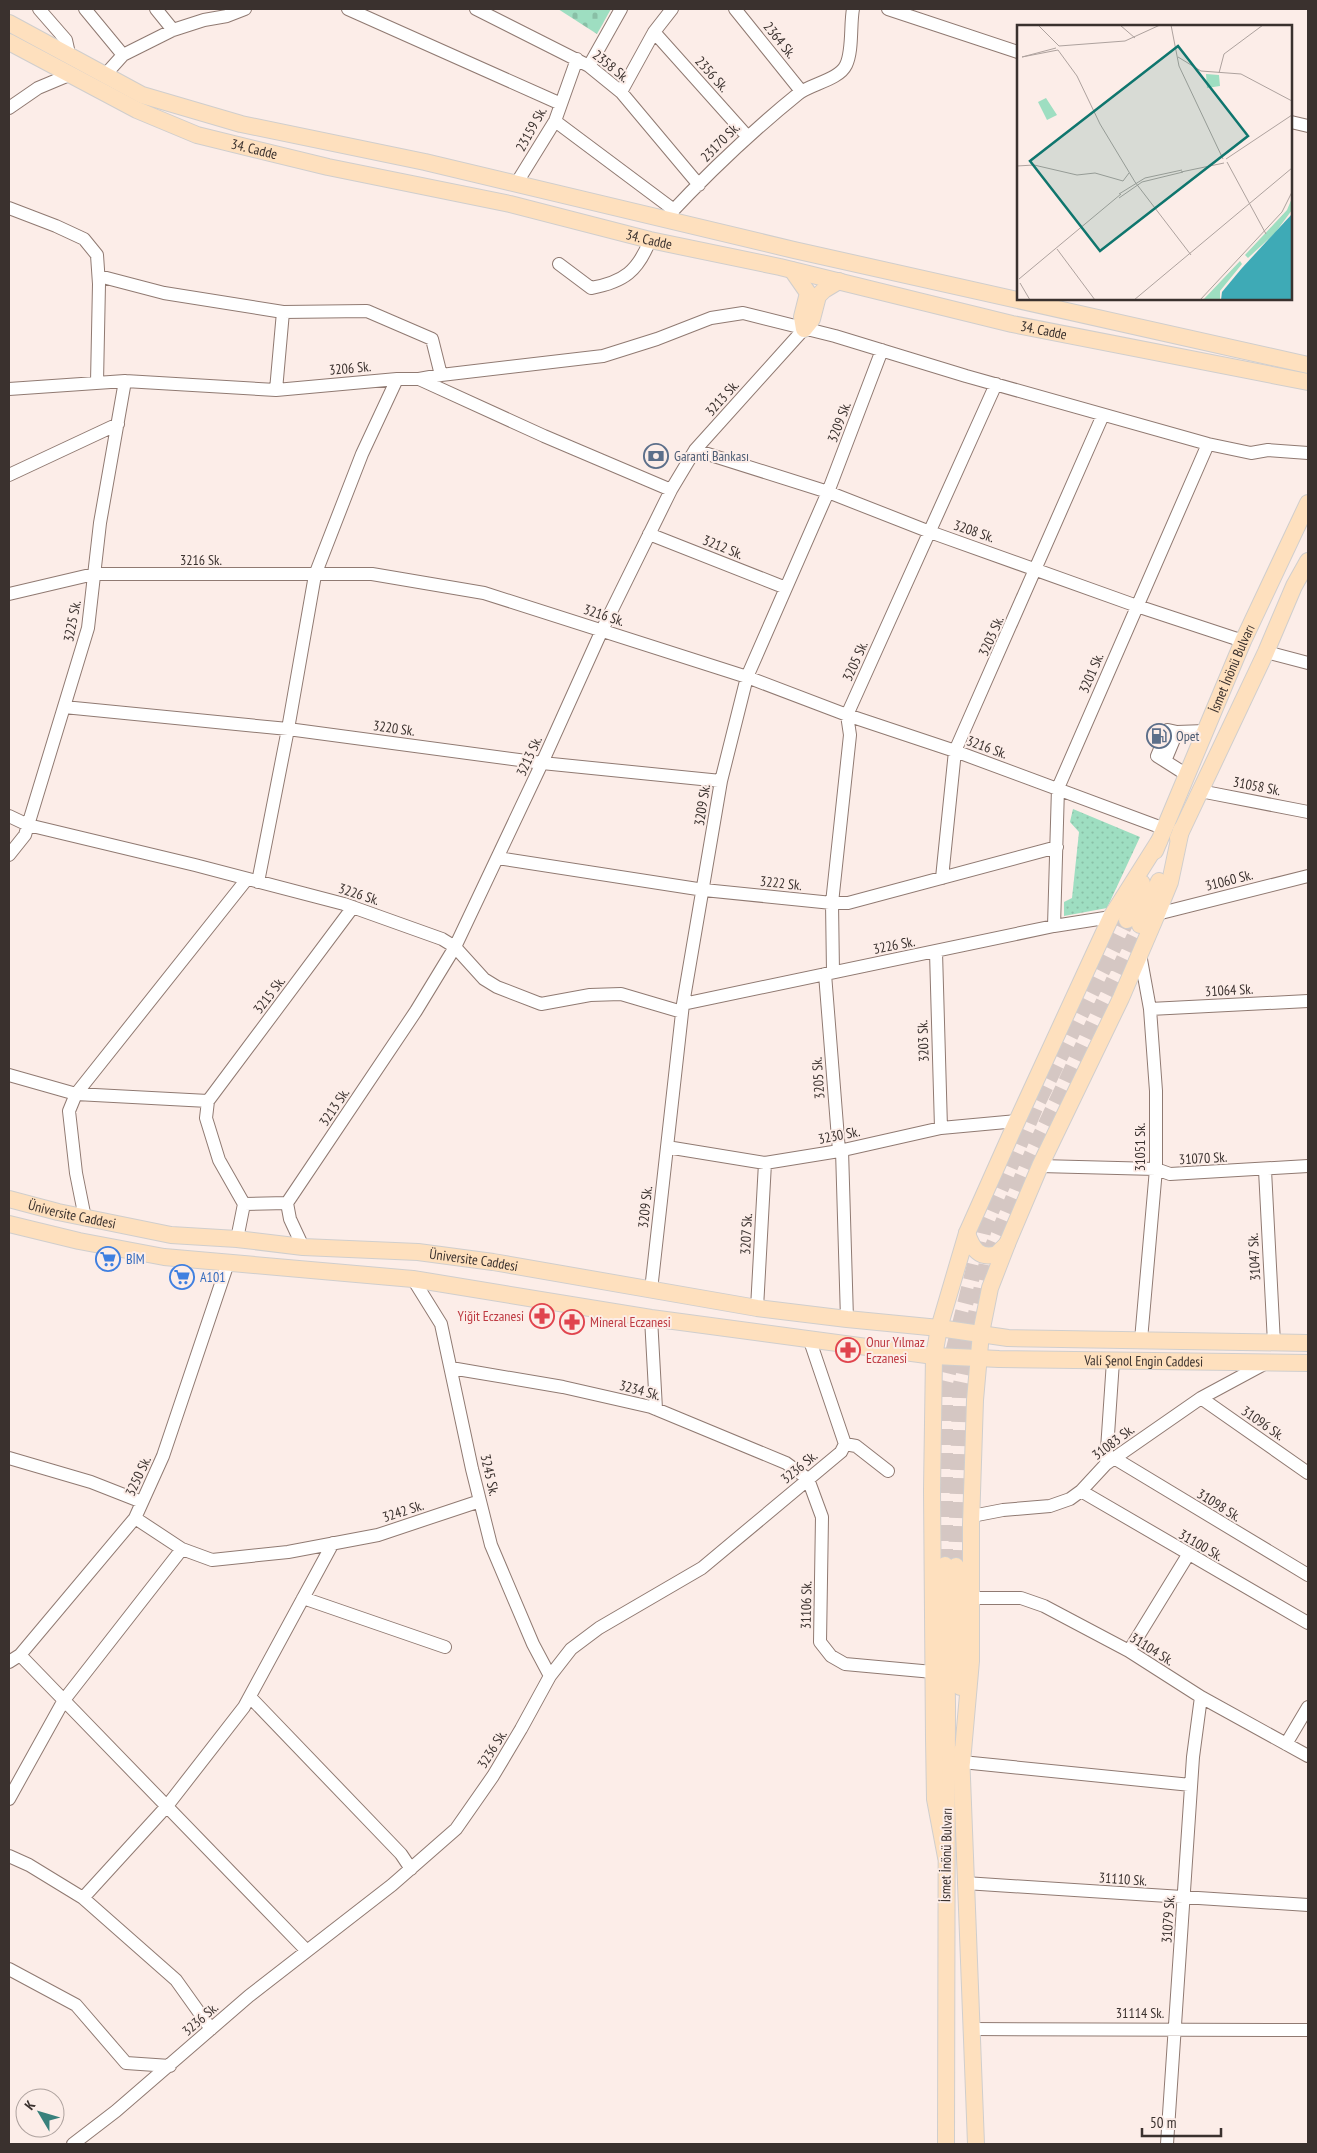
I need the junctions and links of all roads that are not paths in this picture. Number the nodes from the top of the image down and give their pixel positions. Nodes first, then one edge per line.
1 (39, 9) edge
2 (85, 9) edge
3 (156, 9) edge
4 (245, 9) edge
5 (348, 9) edge
6 (476, 9) edge
7 (621, 9) edge
8 (672, 9) edge
9 (736, 9) edge
10 (852, 9) edge
11 (888, 9) edge
12 (202, 14) edge
13 (9, 23) edge
14 (173, 30) junction
15 (654, 32) junction
16 (9, 42) edge
17 (1017, 52) edge
18 (64, 54) junction
19 (123, 55) junction
20 (577, 59) junction
21 (590, 66) junction
22 (69, 75) junction
23 (105, 76) junction
24 (801, 91) junction
25 (621, 92) junction
26 (561, 104) junction
27 (9, 108) edge
28 (555, 121) junction
29 (1292, 122) edge
30 (1308, 126) edge
31 (747, 136) junction
32 (516, 184) junction
33 (699, 185) junction
34 (9, 208) edge
35 (670, 215) junction
36 (650, 240) junction
37 (559, 264) dead end
38 (792, 270) junction
39 (99, 276) junction
40 (838, 281) junction
41 (813, 295) junction
42 (283, 312) junction
43 (804, 329) junction
44 (882, 350) junction
45 (1308, 365) edge
46 (441, 374) junction
47 (397, 379) junction
48 (418, 379) junction
49 (125, 381) junction
50 (97, 382) junction
51 (1307, 382) edge
52 (996, 384) junction
53 (9, 389) edge
54 (276, 390) junction
55 (1103, 415) junction
56 (118, 424) junction
57 (1208, 444) junction
58 (695, 450) junction
59 (1308, 453) edge
60 (9, 475) edge
61 (671, 490) junction
62 (828, 492) junction
63 (1308, 503) edge
64 (930, 532) junction
65 (649, 534) junction
66 (1308, 561) edge
67 (1036, 570) junction
68 (94, 574) junction
69 (315, 575) junction
70 (786, 588) junction
71 (9, 594) edge
72 (1137, 606) junction
73 (602, 630) junction
74 (1243, 641) junction
75 (1266, 652) junction
76 (1308, 663) edge
77 (746, 677) junction
78 (64, 707) junction
79 (847, 715) junction
80 (288, 729) junction
81 (1206, 731) junction
82 (955, 751) junction
83 (542, 764) junction
84 (1187, 776) junction
85 (721, 781) junction
86 (1058, 788) junction
87 (1200, 791) junction
88 (1308, 812) edge
89 (9, 816) edge
90 (28, 825) junction
91 (1181, 830) junction
92 (1162, 835) junction
93 (1057, 847) junction
94 (9, 855) edge
95 (498, 858) junction
96 (1308, 876) edge
97 (942, 878) junction
98 (253, 880) junction
99 (704, 890) junction
100 (832, 903) junction
101 (353, 907) junction
102 (1157, 914) junction
103 (1126, 920) junction
104 (1054, 926) junction
105 (455, 947) junction
106 (936, 952) junction
107 (1140, 954) junction
108 (829, 973) junction
109 (1308, 1001) edge
110 (683, 1008) junction
111 (1150, 1009) junction
112 (9, 1075) edge
113 (76, 1094) junction
114 (208, 1101) junction
115 (1017, 1121) junction
116 (941, 1128) junction
117 (667, 1147) junction
118 (840, 1150) junction
119 (765, 1163) junction
120 (1040, 1166) junction
121 (1308, 1166) edge
122 (1156, 1170) junction
123 (1265, 1170) junction
124 (9, 1199) edge
125 (287, 1203) junction
126 (244, 1204) junction
127 (85, 1218) junction
128 (9, 1224) edge
129 (967, 1233) junction
130 (238, 1239) junction
131 (1006, 1244) junction
132 (303, 1247) junction
133 (228, 1263) junction
134 (414, 1279) junction
135 (651, 1290) junction
136 (757, 1308) junction
137 (651, 1318) junction
138 (847, 1319) junction
139 (939, 1328) junction
140 (981, 1333) junction
141 (809, 1338) junction
142 (1141, 1340) junction
143 (1274, 1343) junction
144 (1308, 1343) edge
145 (934, 1356) junction
146 (979, 1358) junction
147 (1113, 1361) junction
148 (1266, 1363) junction
149 (1308, 1363) edge
150 (451, 1368) junction
151 (1201, 1398) junction
152 (656, 1409) junction
153 (845, 1444) junction
154 (9, 1458) edge
155 (1110, 1461) junction
156 (888, 1471) dead end
157 (1308, 1473) edge
158 (808, 1479) junction
159 (1081, 1491) junction
160 (480, 1501) junction
161 (142, 1502) junction
162 (972, 1516) junction
163 (135, 1518) junction
164 (334, 1544) junction
165 (182, 1549) junction
166 (1188, 1555) junction
167 (1308, 1575) edge
168 (303, 1598) junction
169 (971, 1598) junction
170 (1308, 1623) edge
171 (445, 1647) dead end
172 (1129, 1651) junction
173 (20, 1655) junction
174 (9, 1662) edge
175 (933, 1672) junction
176 (550, 1676) junction
177 (250, 1696) junction
178 (1201, 1697) junction
179 (64, 1700) junction
180 (1308, 1707) edge
181 (1286, 1744) junction
182 (1308, 1756) edge
183 (962, 1762) junction
184 (1191, 1785) junction
185 (9, 1799) edge
186 (167, 1806) junction
187 (9, 1856) edge
188 (946, 1857) junction
189 (411, 1869) junction
190 (965, 1883) junction
191 (83, 1898) junction
192 (1184, 1898) junction
193 (1308, 1905) edge
194 (307, 1951) junction
195 (9, 1969) edge
196 (1175, 2028) junction
197 (211, 2029) junction
198 (971, 2029) junction
199 (1308, 2030) edge
200 (170, 2066) junction
201 (73, 2144) edge
202 (946, 2144) edge
203 (976, 2144) edge
204 (1167, 2144) edge

1 - 18 street
2 - 19 street
3 - 14 street
4 - 12 street
5 - 26 street
6 - 20 street, 2358 Sk.
7 - 21 street
8 - 15 street
9 - 24 street, 2364 Sk.
10 - 24 street, 23170 Sk.
11 - 17 street
12 - 14 street
13 - 18 main road, 34. Cadde
14 - 19 street
15 - 25 street
15 - 31 street, 2356 Sk.
16 - 22 main road, 34. Cadde
18 - 23 main road, 34. Cadde
19 - 23 street
20 - 21 street, 2358 Sk.
20 - 26 street, 23159 Sk.
21 - 25 street, 2358 Sk.
22 - 27 street
22 - 36 main road, 34. Cadde
23 - 32 main road, 34. Cadde
24 - 31 street, 23170 Sk.
25 - 33 street, 2358 Sk.
26 - 28 street, 23159 Sk.
28 - 32 street, 23159 Sk.
28 - 35 street
29 - 30 street
31 - 33 street, 23170 Sk.
32 - 35 main road, 34. Cadde
33 - 35 street, 23170 Sk.
34 - 39 street
35 - 45 main road, 34. Cadde
36 - 37 street
36 - 38 main road, 34. Cadde
38 - 40 main road, 34. Cadde
38 - 41 main road
39 - 42 street
39 - 50 street
40 - 41 main road
40 - 51 main road, 34. Cadde
41 - 43 main road
42 - 46 street
42 - 54 street
43 - 44 street
43 - 46 street
43 - 58 street, 3213 Sk.
44 - 52 street
44 - 62 street, 3209 Sk.
46 - 48 street
47 - 48 street, 3206 Sk.
47 - 54 street, 3206 Sk.
47 - 69 street
48 - 61 street, 3206 Sk.
49 - 50 street, 3206 Sk.
49 - 54 street, 3206 Sk.
49 - 56 street, 3225 Sk.
50 - 53 street, 3206 Sk.
52 - 55 street
52 - 64 street, 3205 Sk.
55 - 57 street
55 - 67 street, 3203 Sk.
56 - 60 street
56 - 68 street, 3225 Sk.
57 - 59 street
57 - 72 street, 3201 Sk.
58 - 61 street, 3213 Sk.
58 - 62 street, 3208 Sk.
61 - 65 street, 3213 Sk.
62 - 64 street, 3208 Sk.
62 - 70 street, 3209 Sk.
63 - 74 main road, İsmet İnönü Bulvarı
64 - 67 street, 3208 Sk.
64 - 79 street, 3205 Sk.
65 - 70 street, 3212 Sk.
65 - 73 street, 3213 Sk.
66 - 75 main road, İsmet İnönü Bulvarı
67 - 72 street, 3208 Sk.
67 - 82 street, 3203 Sk.
68 - 69 street, 3216 Sk.
68 - 71 street, 3216 Sk.
68 - 78 street, 3225 Sk.
69 - 73 street, 3216 Sk.
69 - 80 street
70 - 77 street, 3209 Sk.
72 - 74 street, 3208 Sk.
72 - 86 street, 3201 Sk.
73 - 77 street, 3216 Sk.
73 - 83 street, 3213 Sk.
74 - 81 main road, İsmet İnönü Bulvarı
75 - 76 street
75 - 87 main road, İsmet İnönü Bulvarı
77 - 79 street, 3216 Sk.
77 - 85 street, 3209 Sk.
78 - 80 street, 3220 Sk.
78 - 90 street, 3225 Sk.
79 - 82 street, 3216 Sk.
79 - 100 street, 3205 Sk.
80 - 83 street, 3220 Sk.
80 - 98 street
81 - 84 main road, İsmet İnönü Bulvarı
81 - 84 street
82 - 86 street, 3216 Sk.
82 - 97 street, 3203 Sk.
83 - 85 street, 3220 Sk.
83 - 95 street, 3213 Sk.
84 - 92 main road, İsmet İnönü Bulvarı
85 - 99 street, 3209 Sk.
86 - 92 street, 3216 Sk.
86 - 93 street, 3201 Sk.
87 - 88 street, 31058 Sk.
87 - 91 main road, İsmet İnönü Bulvarı
89 - 90 street, 3226 Sk.
90 - 94 street, 3225 Sk.
90 - 98 street, 3226 Sk.
91 - 102 main road
91 - 103 main road, İsmet İnönü Bulvarı
92 - 103 main road, İsmet İnönü Bulvarı
93 - 97 street, 3222 Sk.
93 - 104 street, 3201 Sk.
95 - 99 street, 3222 Sk.
95 - 105 street, 3213 Sk.
96 - 102 street, 31060 Sk.
97 - 100 street, 3222 Sk.
98 - 101 street, 3226 Sk.
98 - 113 street
99 - 100 street, 3222 Sk.
99 - 110 street, 3209 Sk.
100 - 108 street, 3205 Sk.
101 - 105 street, 3226 Sk.
101 - 114 street, 3215 Sk.
102 - 107 main road
103 - 104 street, 3226 Sk.
103 - 115 main road
104 - 106 street, 3226 Sk.
105 - 110 street, 3226 Sk.
105 - 125 street, 3213 Sk.
106 - 108 street, 3226 Sk.
106 - 116 street, 3203 Sk.
107 - 111 street, 31051 Sk.
107 - 120 main road
108 - 110 street, 3226 Sk.
108 - 118 street, 3205 Sk.
109 - 111 street, 31064 Sk.
110 - 117 street, 3209 Sk.
111 - 122 street, 31051 Sk.
112 - 113 street
113 - 114 street
113 - 127 street
114 - 126 street
115 - 116 street, 3230 Sk.
115 - 129 main road
116 - 118 street, 3230 Sk.
117 - 119 street, 3230 Sk.
117 - 135 street, 3209 Sk.
118 - 119 street, 3230 Sk.
118 - 138 street, 3205 Sk.
119 - 136 street, 3207 Sk.
120 - 122 street, 31070 Sk.
120 - 131 main road
121 - 123 street, 31070 Sk.
122 - 123 street, 31070 Sk.
122 - 142 street, 31051 Sk.
123 - 143 street, 31047 Sk.
124 - 127 main road, Üniversite Caddesi
125 - 126 street
125 - 132 street
126 - 130 street
127 - 130 main road, Üniversite Caddesi
128 - 133 main road, Üniversite Caddesi
129 - 131 main road
129 - 139 main road
130 - 132 main road, Üniversite Caddesi
131 - 140 main road
132 - 135 main road, Üniversite Caddesi
133 - 134 main road, Üniversite Caddesi
133 - 161 street, 3250 Sk.
134 - 137 main road, Üniversite Caddesi
134 - 150 street, 3245 Sk.
135 - 136 main road, Üniversite Caddesi
136 - 138 main road, Üniversite Caddesi
137 - 141 main road, Üniversite Caddesi
137 - 152 street
138 - 139 main road, Üniversite Caddesi
139 - 140 main road, Vali Şenol Engin Caddesi
139 - 145 main road
140 - 142 main road, Vali Şenol Engin Caddesi
140 - 146 main road
141 - 145 main road, Üniversite Caddesi
141 - 153 street
142 - 143 main road, Vali Şenol Engin Caddesi
143 - 144 main road, Vali Şenol Engin Caddesi
145 - 146 main road, Vali Şenol Engin Caddesi
145 - 175 main road
146 - 147 main road, Vali Şenol Engin Caddesi
146 - 162 main road
147 - 148 main road, Vali Şenol Engin Caddesi
147 - 155 street
148 - 149 main road, Vali Şenol Engin Caddesi
148 - 151 street, 31083 Sk.
150 - 152 street, 3234 Sk.
150 - 160 street, 3245 Sk.
151 - 155 street, 31083 Sk.
151 - 157 street, 31096 Sk.
152 - 158 street, 3234 Sk.
153 - 156 street
153 - 158 street, 3236 Sk.
154 - 161 street
155 - 159 street, 31083 Sk.
155 - 167 street, 31098 Sk.
158 - 175 street, 31106 Sk.
158 - 176 street, 3236 Sk.
159 - 162 street, 31083 Sk.
159 - 166 street, 31100 Sk.
160 - 164 street, 3242 Sk.
160 - 176 street, 3245 Sk.
161 - 163 street, 3250 Sk.
162 - 169 main road
163 - 165 street, 3242 Sk.
163 - 173 street, 3250 Sk.
164 - 165 street, 3242 Sk.
164 - 168 street
165 - 179 street
166 - 170 street, 31100 Sk.
166 - 172 street
168 - 171 street
168 - 177 street
169 - 172 street, 31104 Sk.
169 - 183 main road
172 - 178 street, 31104 Sk.
173 - 174 street, 3250 Sk.
173 - 179 street
175 - 188 main road
176 - 189 street, 3236 Sk.
177 - 186 street
177 - 189 street
178 - 181 street, 31104 Sk.
178 - 184 street, 31079 Sk.
179 - 185 street
179 - 186 street
180 - 181 street
181 - 182 street, 31104 Sk.
183 - 184 street
183 - 188 main road, İsmet İnönü Bulvarı
183 - 190 main road, İsmet İnönü Bulvarı
184 - 192 street, 31079 Sk.
186 - 191 street
186 - 194 street
187 - 191 street
188 - 202 main road, İsmet İnönü Bulvarı
189 - 194 street, 3236 Sk.
190 - 192 street, 31110 Sk.
190 - 198 main road, İsmet İnönü Bulvarı
191 - 197 street
192 - 193 street, 31110 Sk.
192 - 196 street, 31079 Sk.
194 - 197 street, 3236 Sk.
195 - 200 street
196 - 198 street, 31114 Sk.
196 - 199 street, 31114 Sk.
196 - 204 street, 31079 Sk.
197 - 200 street, 3236 Sk.
198 - 203 main road, İsmet İnönü Bulvarı
200 - 201 street, 3236 Sk.

